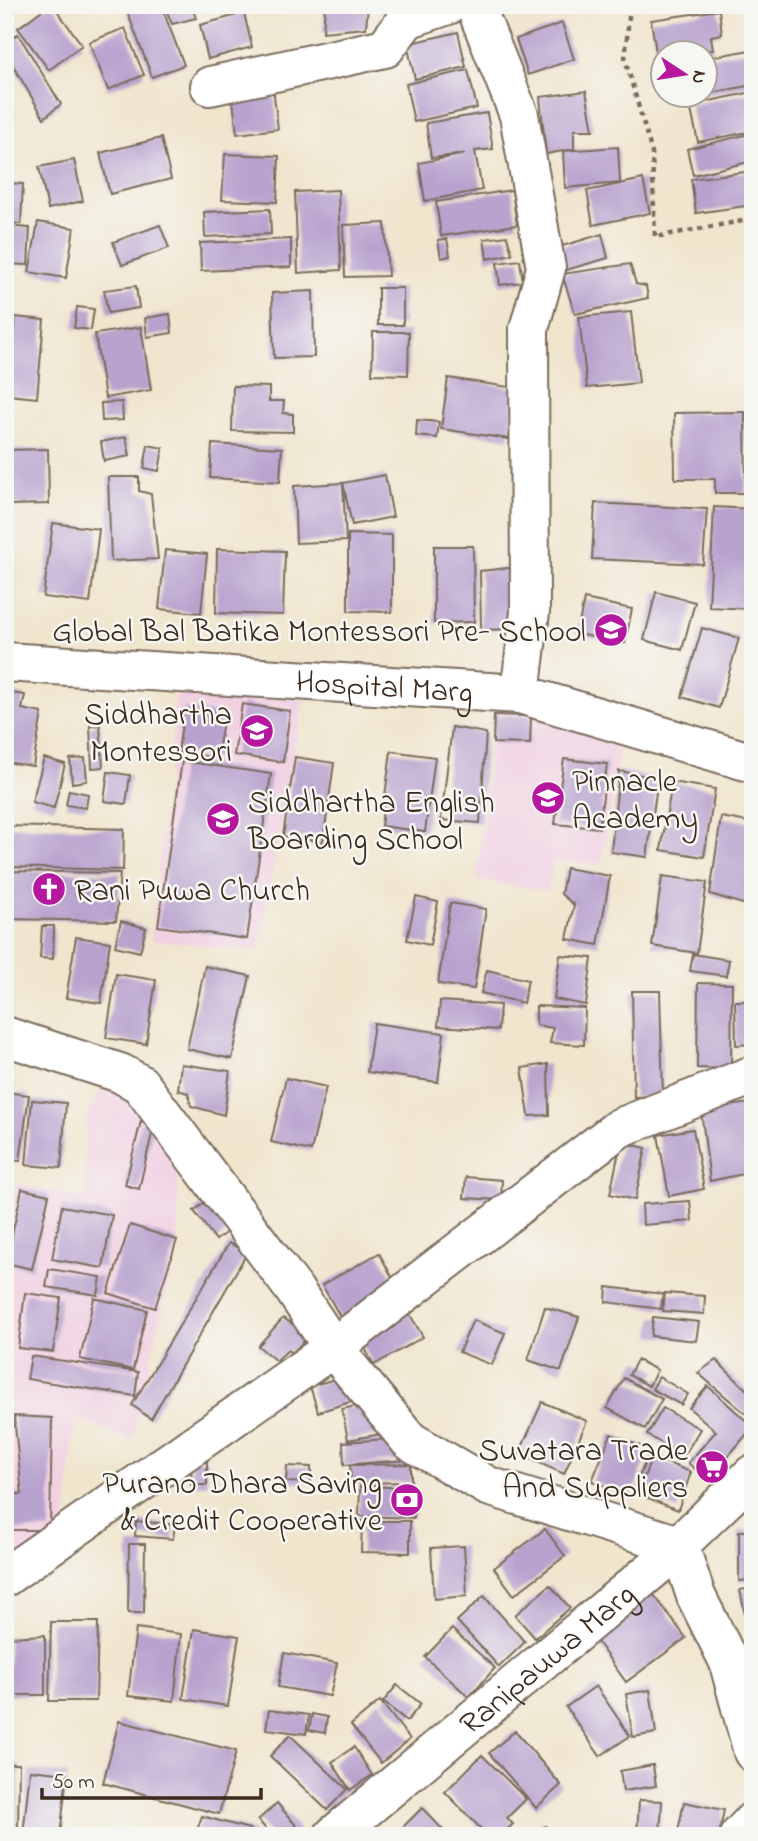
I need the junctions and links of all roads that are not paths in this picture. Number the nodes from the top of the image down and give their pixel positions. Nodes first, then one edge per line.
1 (447, 5) edge
2 (475, 5) edge
3 (210, 86) dead end
4 (5, 662) edge
5 (520, 694) junction
6 (753, 763) edge
7 (5, 1036) edge
8 (753, 1075) edge
9 (333, 1348) junction
10 (753, 1474) edge
11 (680, 1545) junction
12 (5, 1577) edge
13 (753, 1752) edge
14 (369, 1819) edge
15 (753, 1821) edge
16 (333, 1836) edge
17 (739, 1836) edge

1 - 3 street
2 - 5 street
4 - 5 street, Hospital Marg
5 - 6 street, Hospital Marg
7 - 9 street
8 - 9 street
9 - 11 street
9 - 12 street
10 - 11 street, Ranipauwa Marg
11 - 13 street
11 - 14 street, Ranipauwa Marg
14 - 16 street, Ranipauwa Marg
15 - 17 street

